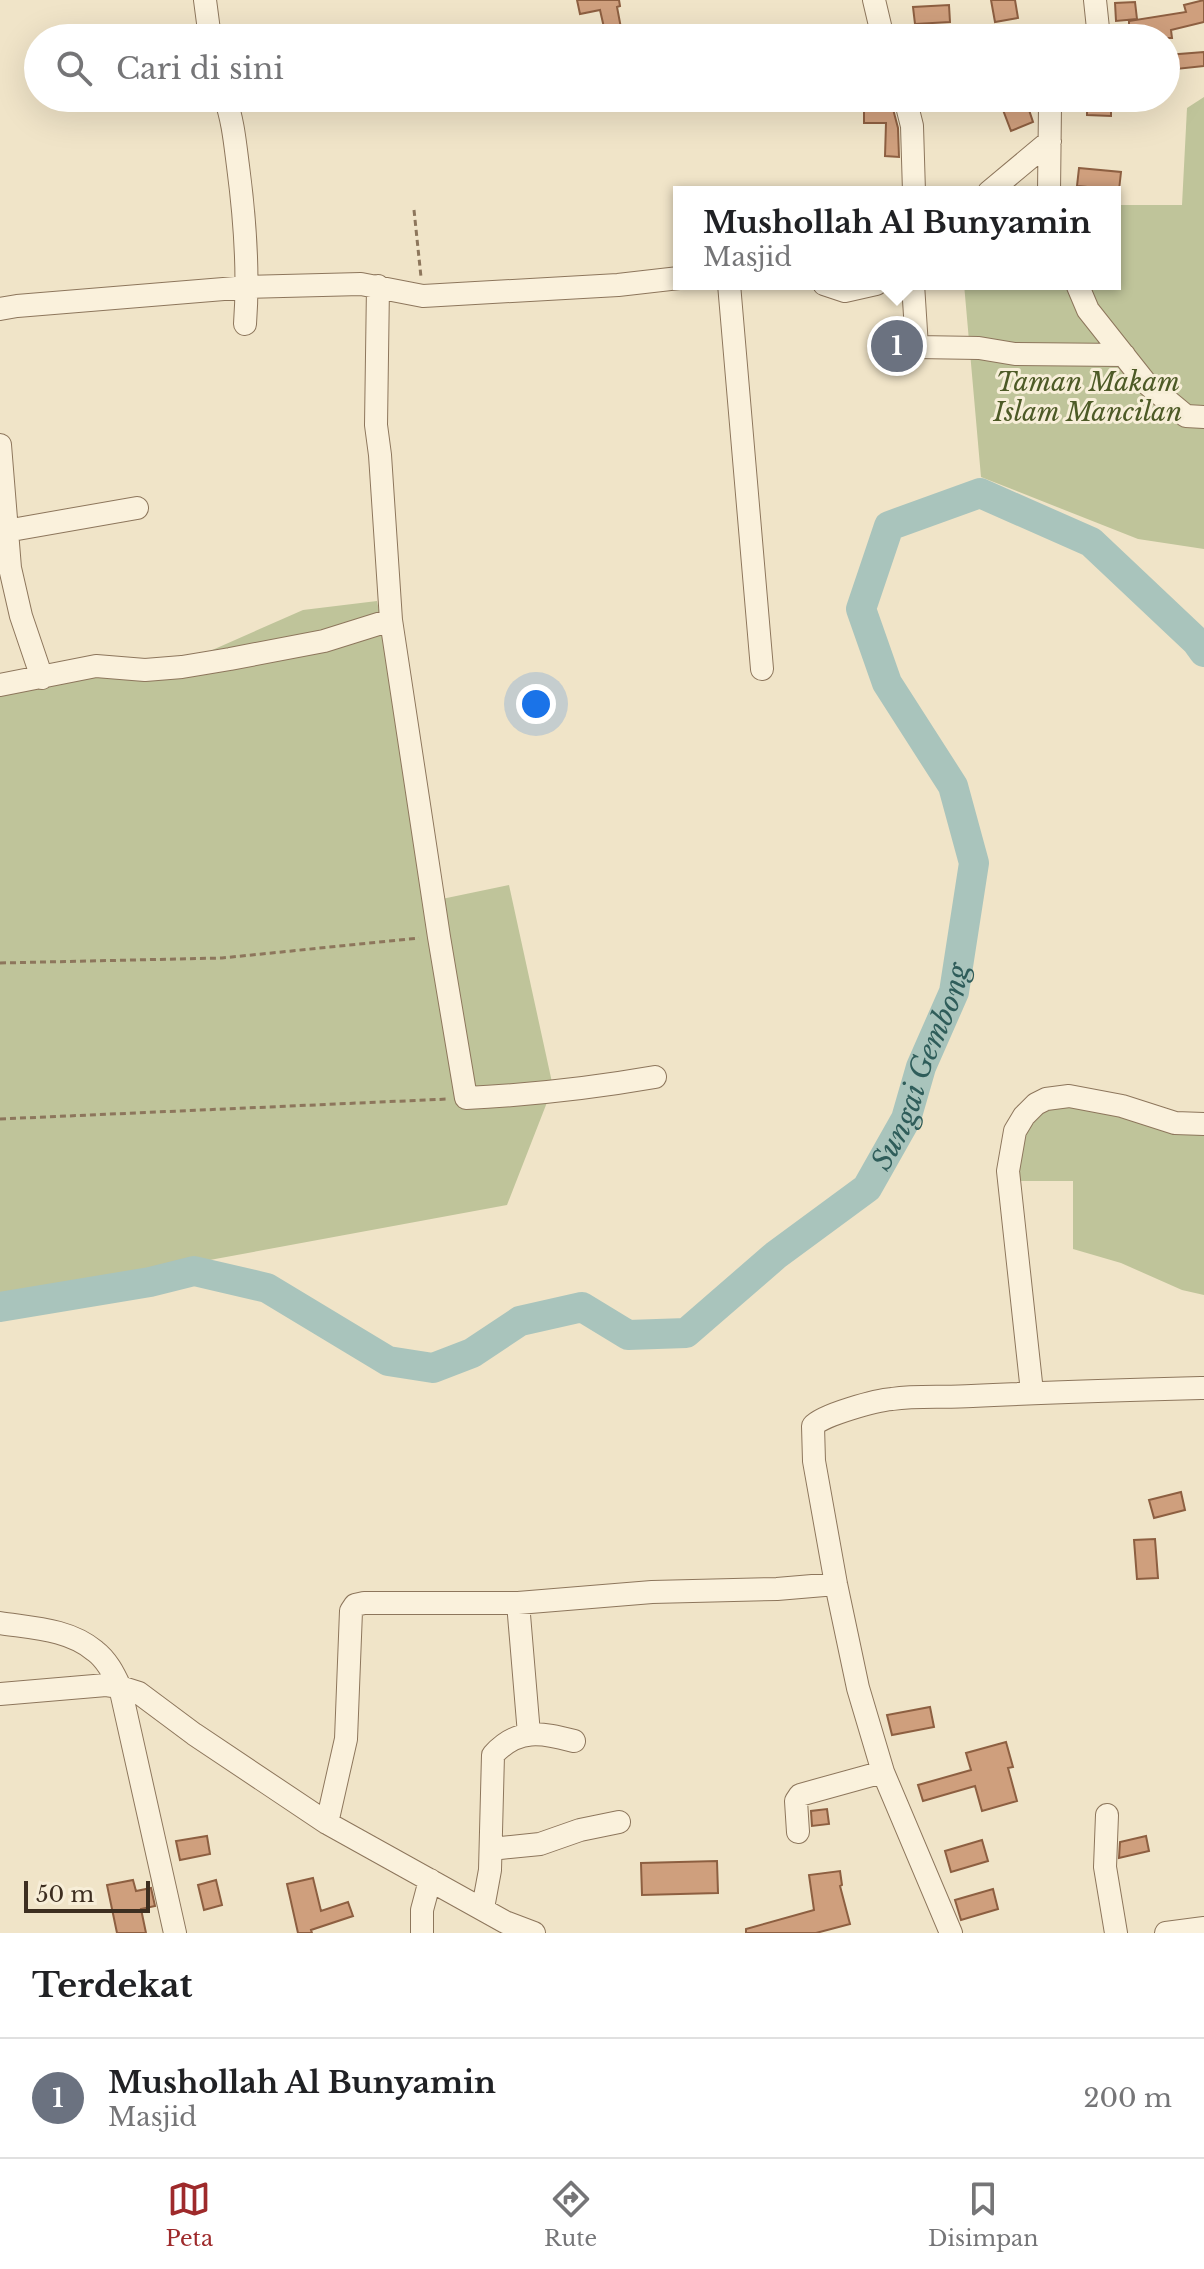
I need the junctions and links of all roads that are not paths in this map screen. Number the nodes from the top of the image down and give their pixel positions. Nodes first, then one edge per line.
1 (205, 0) edge
2 (874, 0) edge
3 (1095, 0) edge
4 (208, 24) edge
5 (880, 24) edge
6 (1098, 24) edge
7 (230, 112) edge
8 (908, 112) edge
9 (1054, 112) edge
10 (1050, 141) junction
11 (914, 186) edge
12 (996, 186) edge
13 (1049, 186) edge
14 (673, 279) edge
15 (378, 286) junction
16 (248, 287) junction
17 (730, 290) edge
18 (913, 290) edge
19 (1080, 290) edge
20 (0, 309) edge
21 (245, 324) dead end
22 (1124, 355) junction
23 (1204, 417) edge
24 (0, 447) edge
25 (137, 508) dead end
26 (6, 531) junction
27 (391, 620) junction
28 (762, 669) dead end
29 (42, 678) junction
30 (0, 685) edge
31 (655, 1077) dead end
32 (1204, 1124) edge
33 (1204, 1388) edge
34 (1032, 1392) junction
35 (836, 1584) junction
36 (518, 1603) junction
37 (0, 1623) edge
38 (120, 1687) junction
39 (0, 1694) edge
40 (529, 1734) junction
41 (574, 1741) dead end
42 (883, 1772) junction
43 (1107, 1815) dead end
44 (619, 1822) dead end
45 (327, 1823) junction
46 (798, 1832) dead end
47 (491, 1849) junction
48 (430, 1880) junction
49 (483, 1908) junction
50 (1204, 1928) edge
51 (175, 1933) edge
52 (422, 1933) edge
53 (534, 1933) edge
54 (951, 1933) edge
55 (1116, 1933) edge
56 (1166, 1933) edge

1 - 4 street
2 - 5 street
3 - 6 street
7 - 16 street
8 - 11 street
9 - 10 street
10 - 12 street
10 - 13 street
14 - 15 street
15 - 16 street
15 - 27 street
16 - 20 street
16 - 21 street
17 - 28 street
18 - 22 street
19 - 22 street
22 - 23 street
24 - 26 street
25 - 26 street
26 - 29 street
27 - 29 street
27 - 31 street
29 - 30 street
32 - 34 street
33 - 34 street
34 - 35 street
35 - 36 street
35 - 42 street
36 - 40 street
36 - 45 street
37 - 38 street
38 - 39 street
38 - 45 street
38 - 51 street
40 - 41 street
40 - 47 street
42 - 46 street
42 - 54 street
43 - 55 street
44 - 47 street
45 - 48 street
47 - 49 street
48 - 49 street
48 - 52 street
49 - 53 street
50 - 56 street

